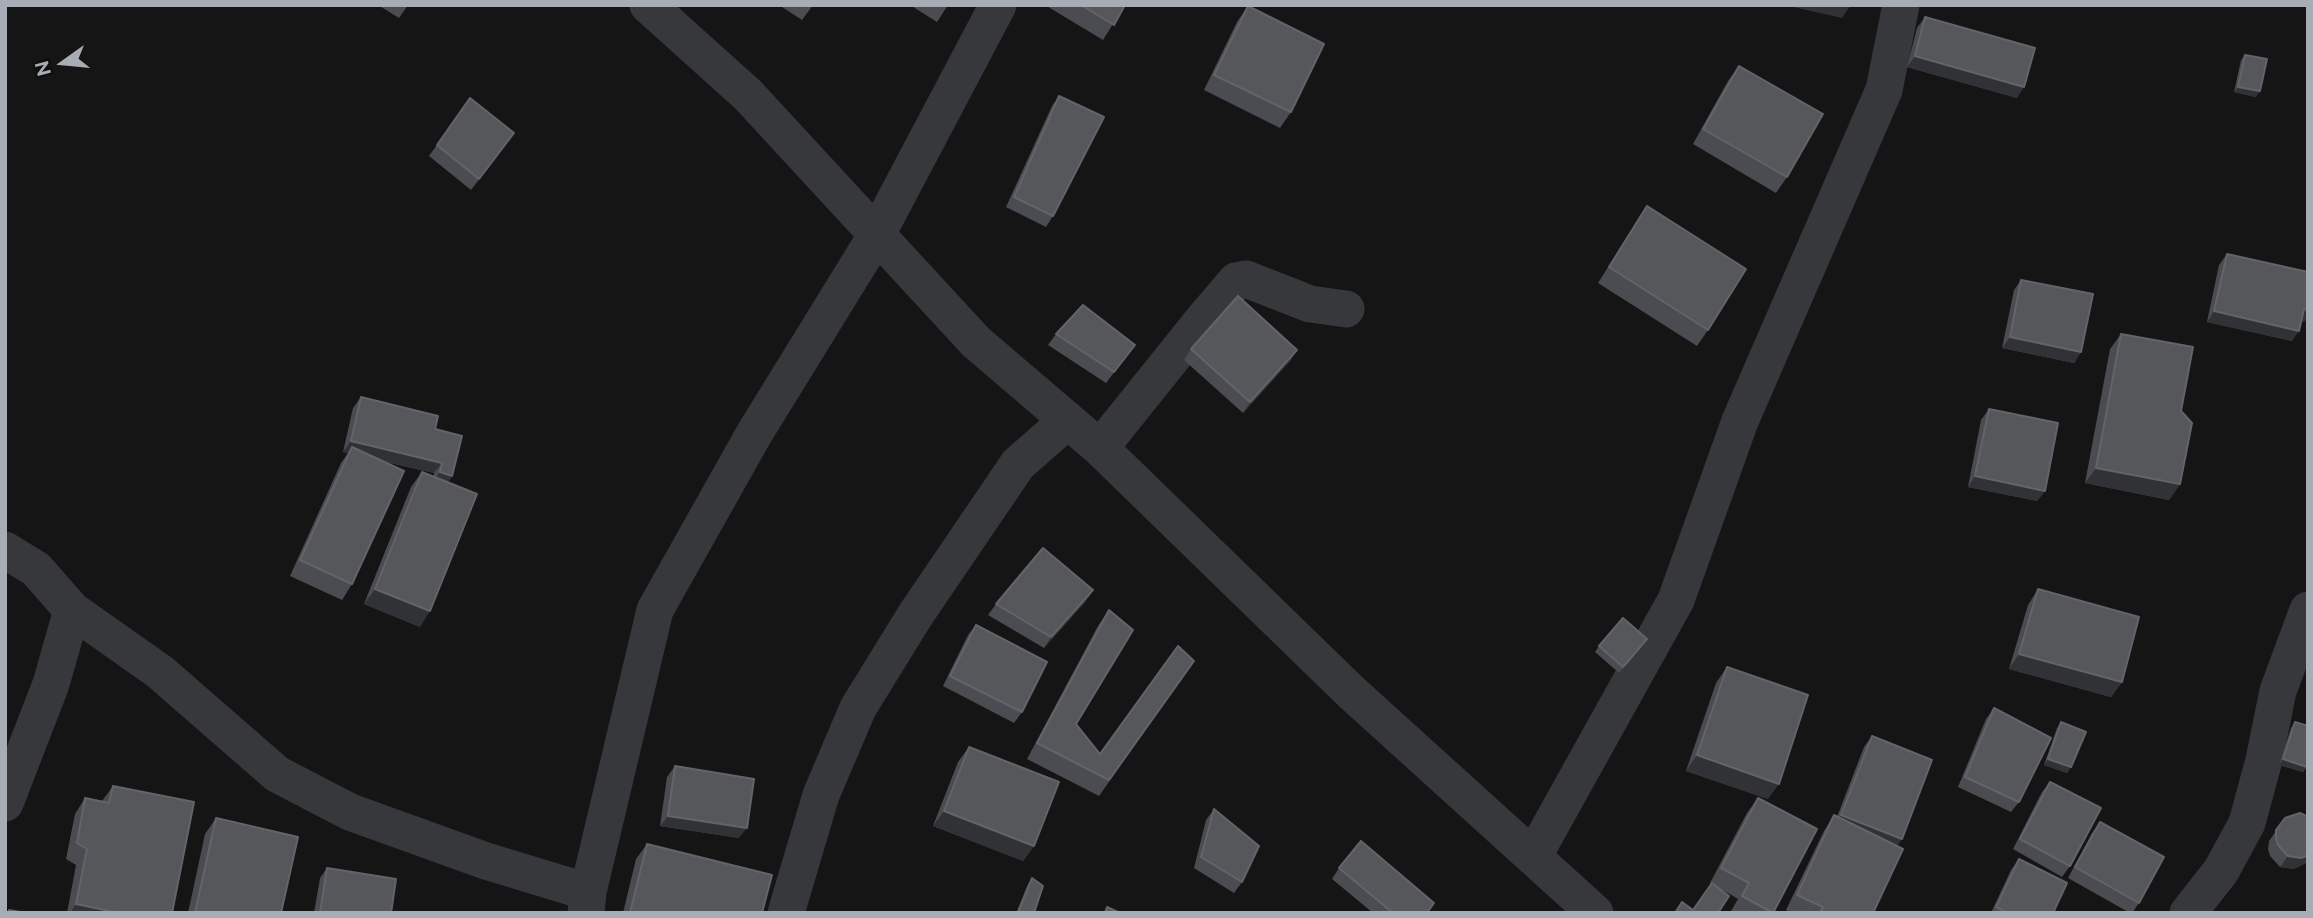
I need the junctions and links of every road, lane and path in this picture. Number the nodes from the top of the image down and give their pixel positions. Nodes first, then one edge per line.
1 (648, 5) edge
2 (998, 5) edge
3 (1901, 5) edge
4 (876, 236) junction
5 (1346, 309) dead end
6 (1067, 421) junction
7 (1100, 448) junction
8 (5, 550) edge
9 (72, 610) junction
10 (2308, 610) edge
11 (5, 803) edge
12 (1533, 857) junction
13 (587, 902) edge
14 (786, 913) edge
15 (1595, 913) edge
16 (2188, 913) edge

1 - 4 street
2 - 4 street
3 - 12 street
4 - 6 street
4 - 13 street
5 - 7 street
6 - 7 street
6 - 14 street
7 - 12 street
8 - 9 street
9 - 11 street
9 - 13 street
10 - 16 street
12 - 15 street

